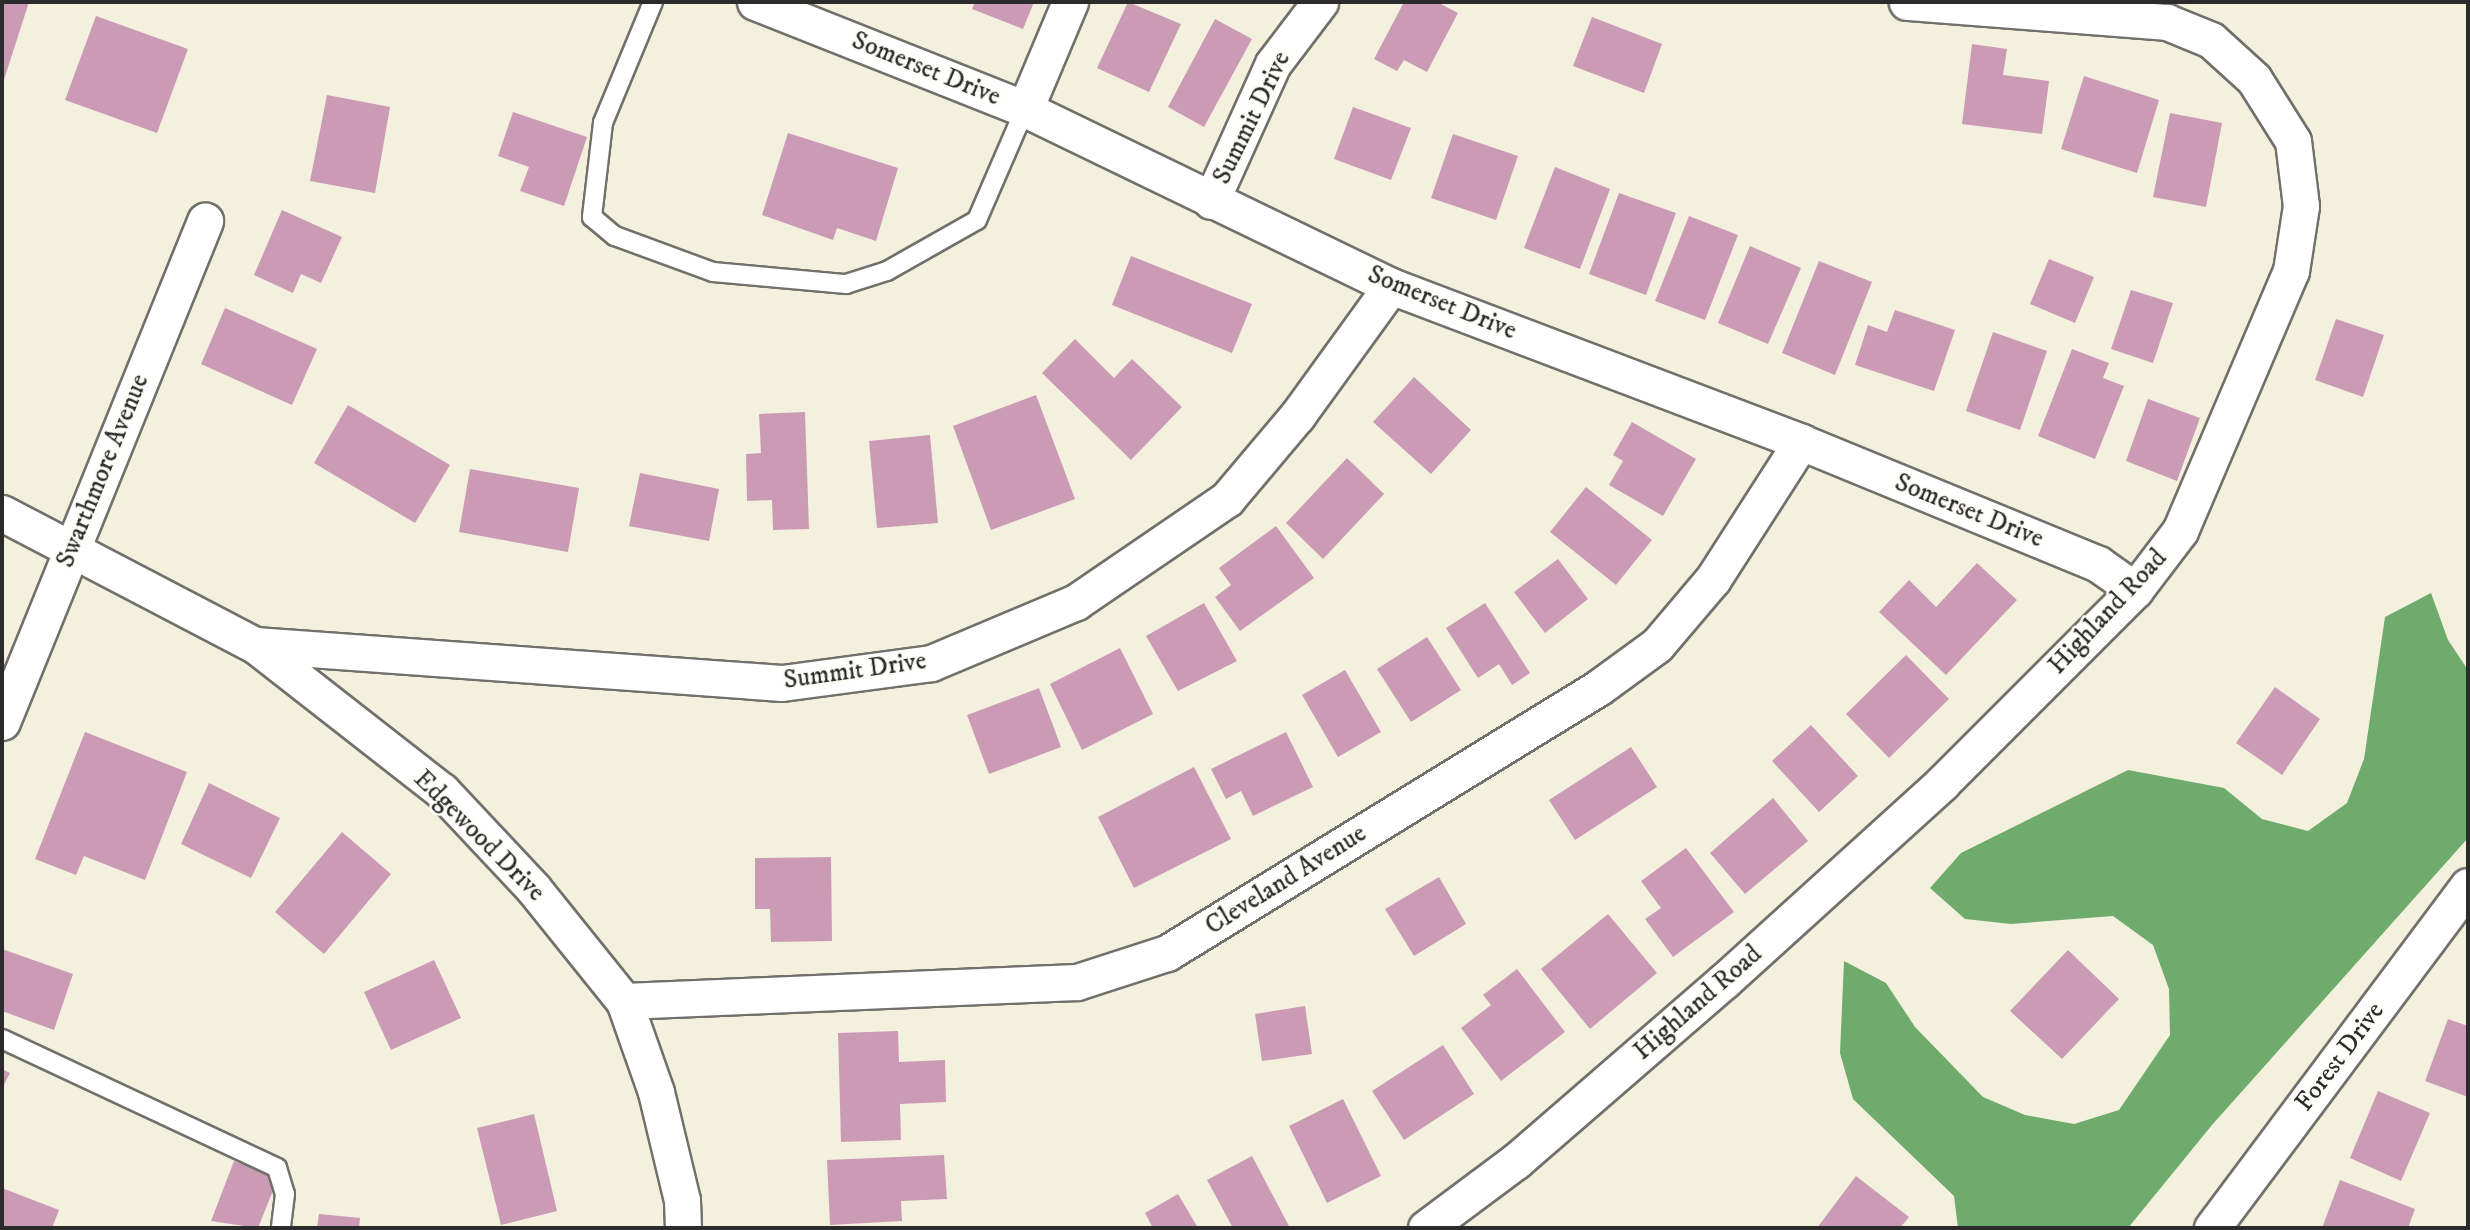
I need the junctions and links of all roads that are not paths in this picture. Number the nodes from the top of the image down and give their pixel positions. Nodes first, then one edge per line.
1 (653, 2) edge
2 (755, 2) edge
3 (1070, 2) edge
4 (1320, 2) edge
5 (1908, 2) edge
6 (1026, 109) junction
7 (1211, 201) junction
8 (205, 221) dead end
9 (1391, 286) junction
10 (1801, 442) junction
11 (2, 513) edge
12 (72, 550) junction
13 (2135, 590) junction
14 (255, 645) junction
15 (2, 722) edge
16 (2468, 886) edge
17 (624, 1001) junction
18 (2, 1040) edge
19 (281, 1228) edge
20 (683, 1228) edge
21 (1426, 1228) edge
22 (2212, 1228) edge

1 - 6 lane
2 - 6 street, Somerset Drive
3 - 6 street
4 - 7 street, Summit Drive
5 - 13 street, Highland Road
6 - 7 street, Somerset Drive
7 - 9 street, Somerset Drive
8 - 12 street, Swarthmore Avenue
9 - 10 street, Somerset Drive
9 - 14 street, Summit Drive
10 - 13 street, Somerset Drive
10 - 17 street, Cleveland Avenue
11 - 12 street, Edgewood Drive
12 - 14 street, Edgewood Drive
12 - 15 street, Swarthmore Avenue
13 - 21 street, Highland Road
14 - 17 street, Edgewood Drive
16 - 22 street, Forest Drive
17 - 20 street, Edgewood Drive
18 - 19 lane

